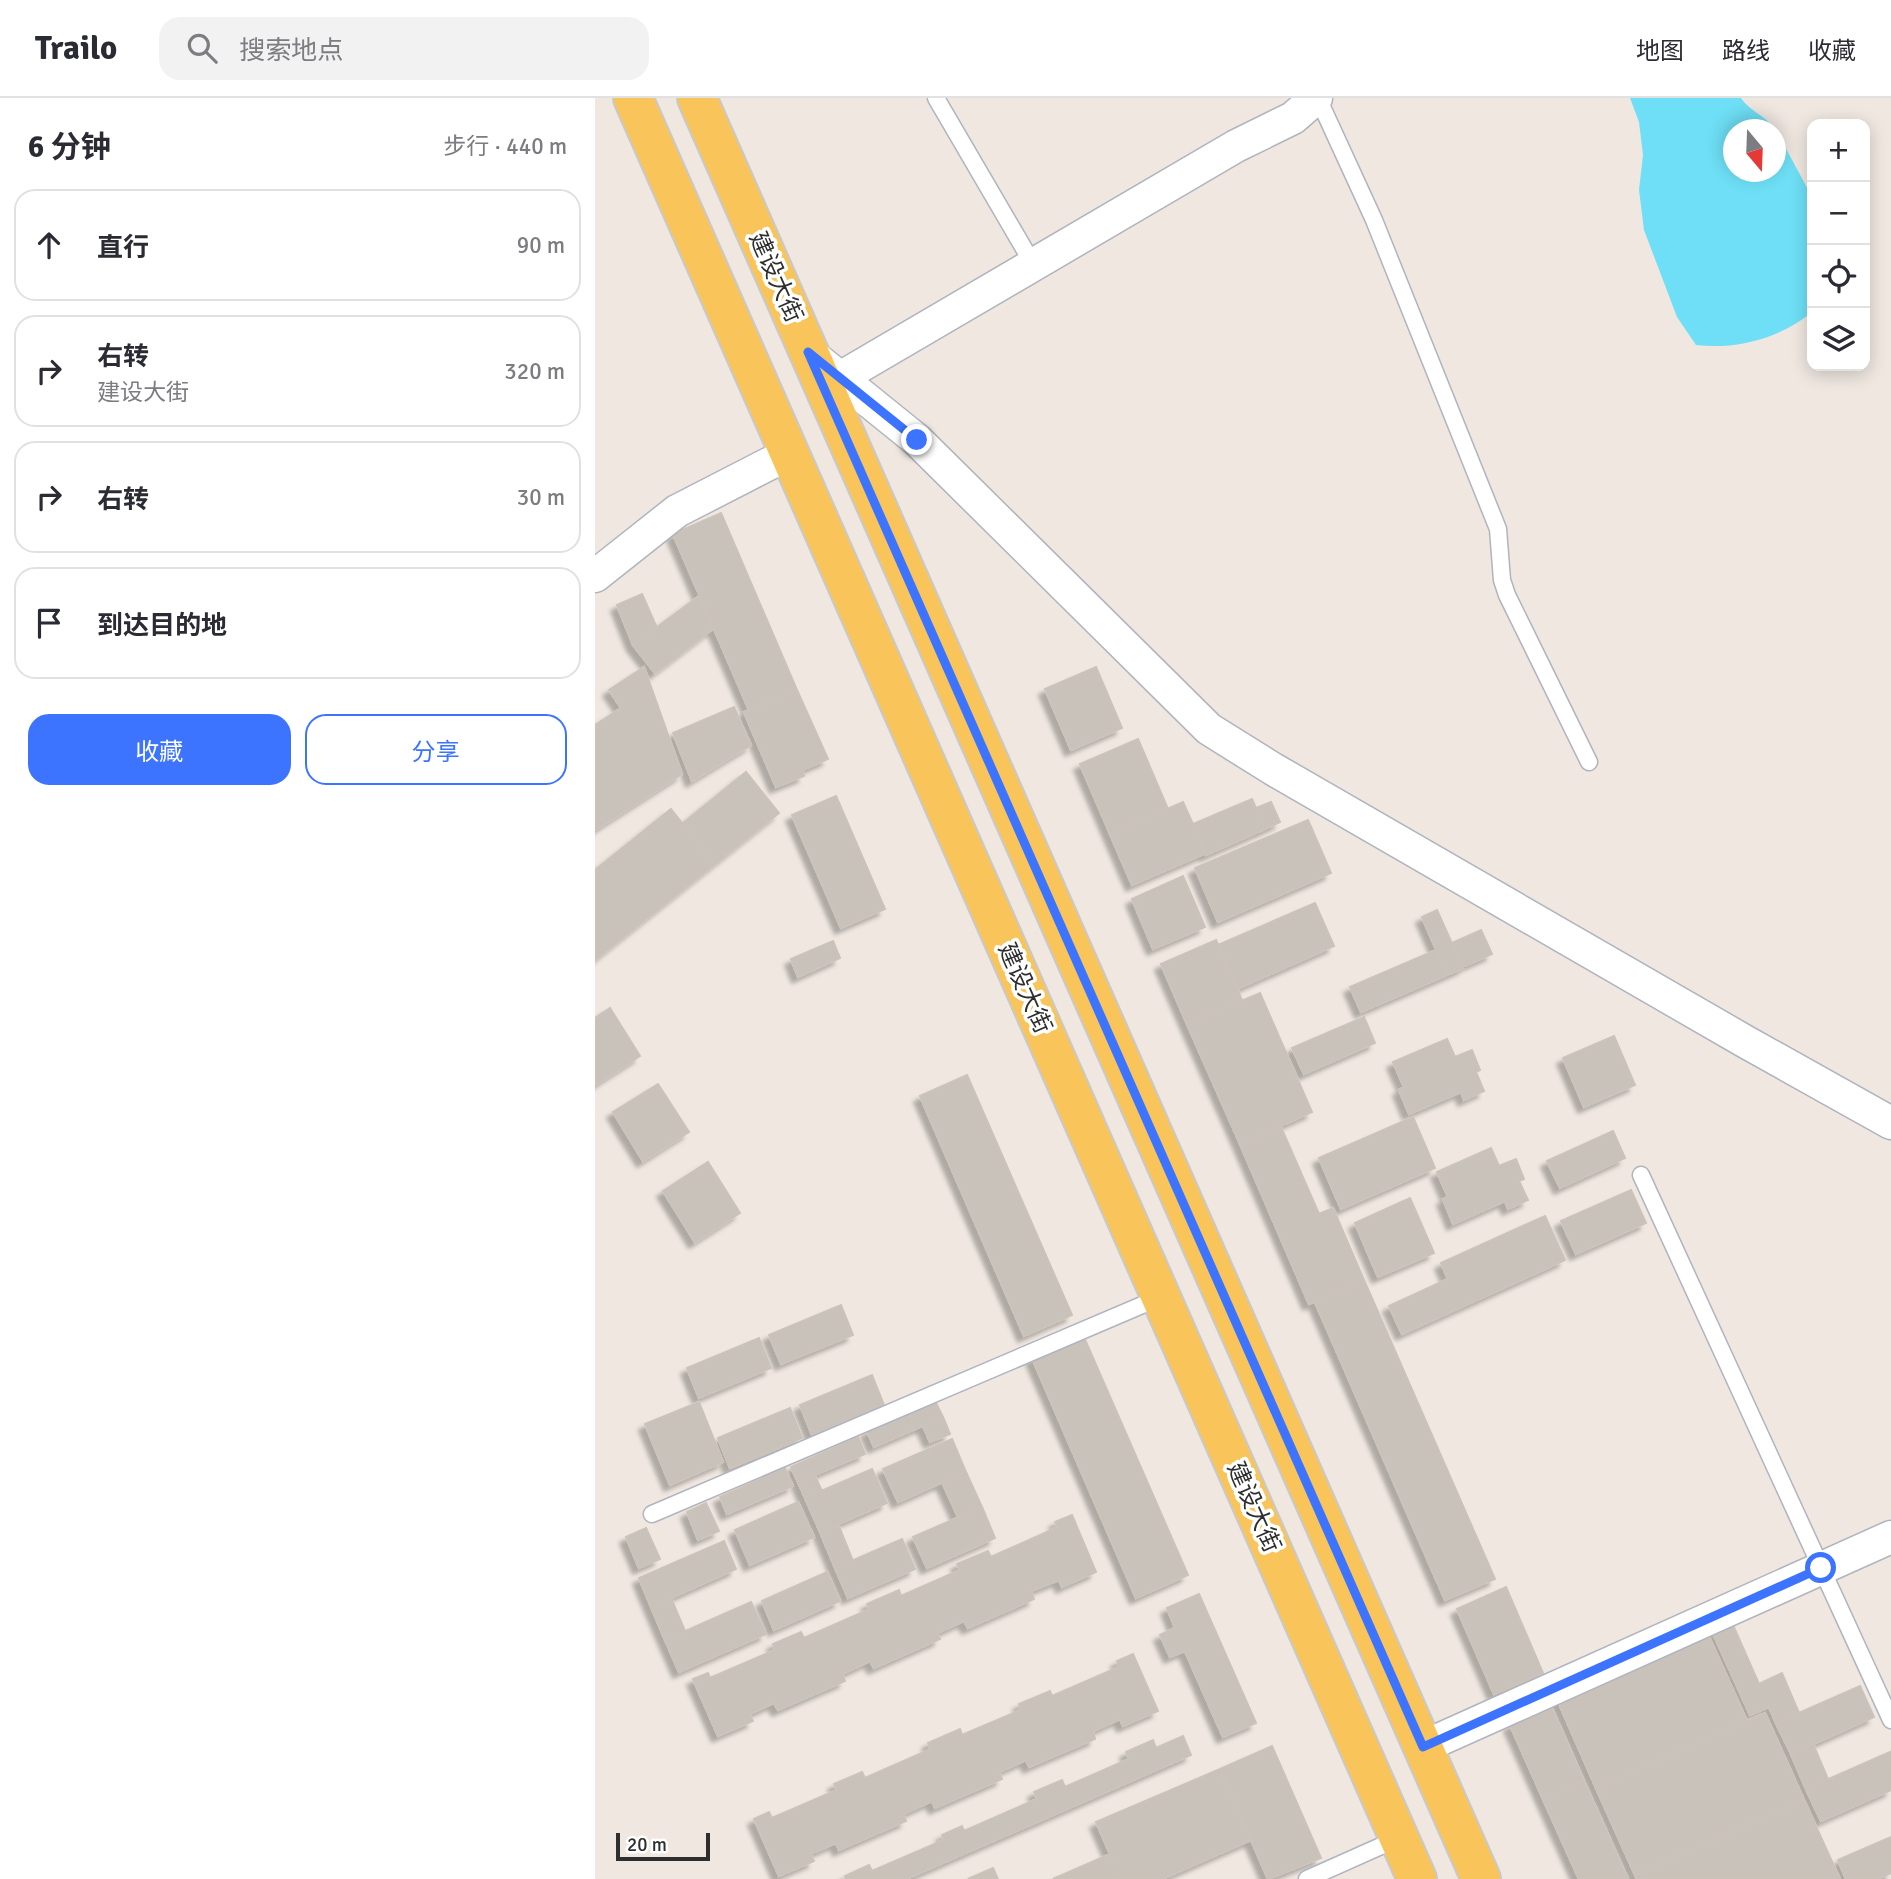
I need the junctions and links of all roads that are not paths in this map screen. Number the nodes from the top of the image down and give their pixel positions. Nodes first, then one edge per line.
1 (633, 98) edge
2 (697, 98) edge
3 (936, 98) edge
4 (1317, 98) edge
5 (1033, 264) junction
6 (808, 352) junction
7 (840, 378) junction
8 (790, 453) junction
9 (595, 576) edge
10 (1589, 762) dead end
11 (1891, 1123) edge
12 (1641, 1175) dead end
13 (1161, 1297) junction
14 (652, 1514) dead end
15 (1891, 1537) edge
16 (1821, 1568) junction
17 (1891, 1720) edge
18 (1423, 1747) junction
19 (1399, 1838) junction
20 (1307, 1879) edge
21 (1417, 1879) edge
22 (1481, 1879) edge

1 - 8 main road, 建设大街
2 - 6 main road, 建设大街
3 - 5 lane
4 - 5 street
4 - 10 lane
5 - 7 street
6 - 7 street
6 - 18 main road, 建设大街
7 - 11 street
8 - 9 street
8 - 13 main road, 建设大街
12 - 16 lane
13 - 14 lane
13 - 19 main road, 建设大街
15 - 16 street
16 - 17 lane
16 - 18 street
18 - 22 main road, 建设大街
19 - 20 lane
19 - 21 main road, 建设大街

